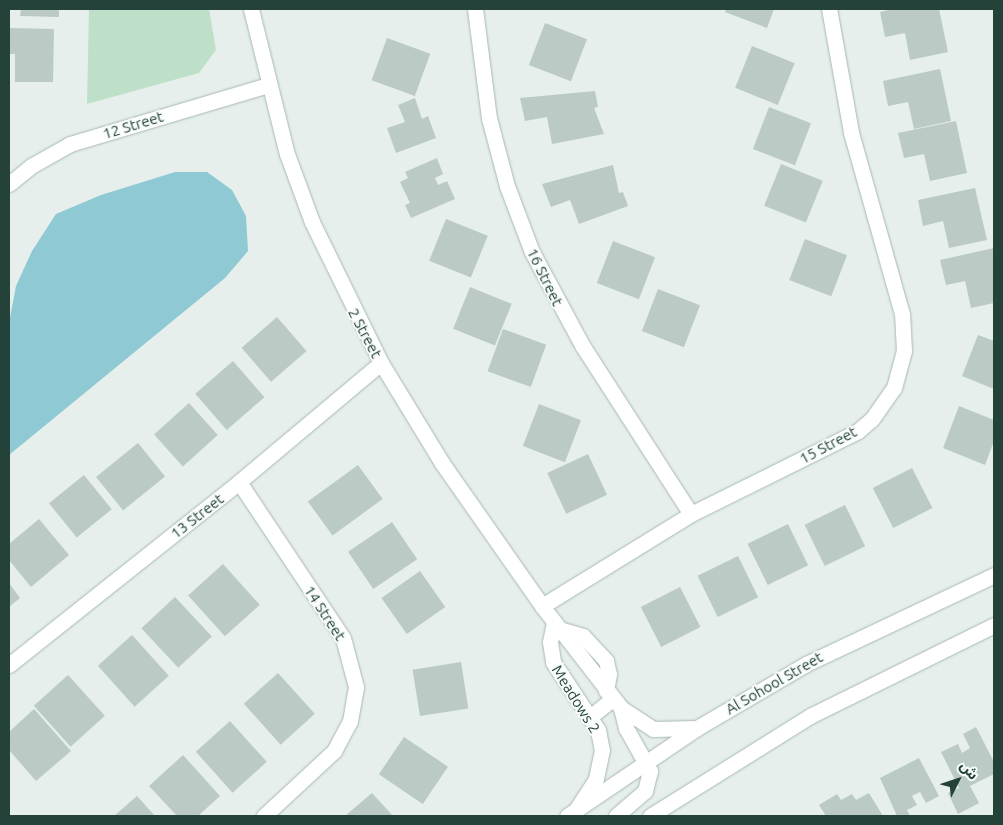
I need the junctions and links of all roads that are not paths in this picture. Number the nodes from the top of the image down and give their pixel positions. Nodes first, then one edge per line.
1 (251, 9) edge
2 (475, 9) edge
3 (829, 9) edge
4 (268, 85) junction
5 (9, 184) edge
6 (381, 363) junction
7 (239, 482) junction
8 (692, 514) junction
9 (994, 575) edge
10 (542, 606) junction
11 (557, 625) junction
12 (994, 625) edge
13 (9, 665) edge
14 (613, 699) junction
15 (590, 717) junction
16 (697, 728) junction
17 (648, 762) junction
18 (572, 812) edge
19 (264, 816) edge
20 (616, 816) edge
21 (650, 816) edge

1 - 4 street, 2 Street
2 - 8 street, 16 Street
3 - 8 street, 15 Street
4 - 5 street, 12 Street
4 - 6 street, 2 Street
6 - 7 street, 13 Street
6 - 10 street, 2 Street
7 - 13 street, 13 Street
7 - 19 street, 14 Street
8 - 10 street, 15 Street
9 - 16 street, Al Sohool Street
10 - 11 street, 2 Street
11 - 14 street, Meadows 2
11 - 15 street, Meadows 2
12 - 21 street
14 - 15 street
14 - 16 street
14 - 17 street
15 - 18 street, Meadows 2
16 - 17 street, Al Sohool Street
17 - 18 street, Al Sohool Street
17 - 20 street

